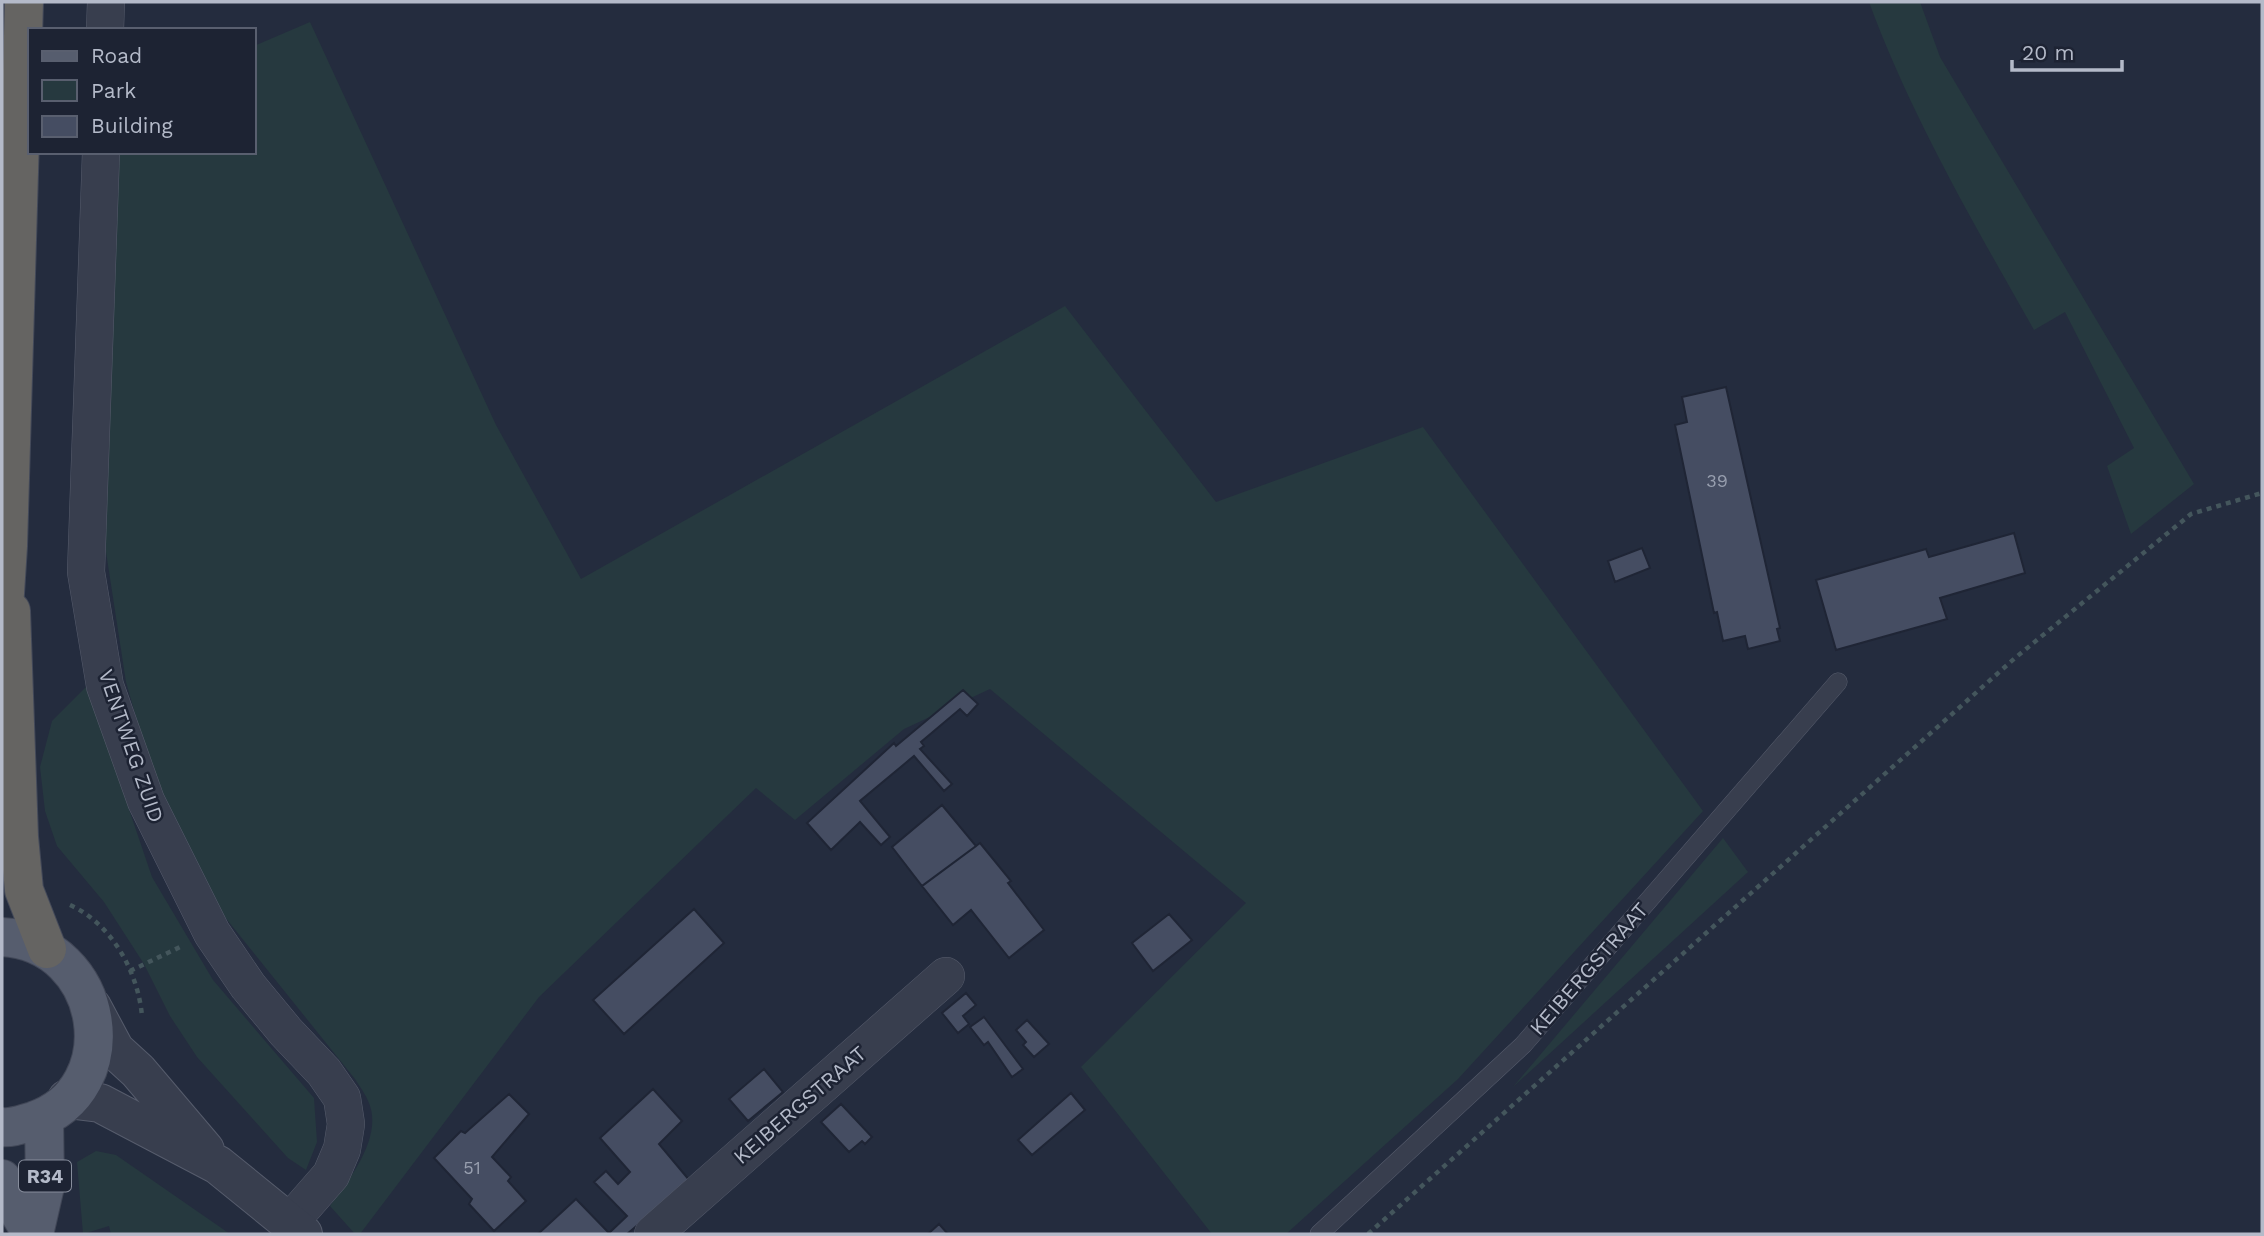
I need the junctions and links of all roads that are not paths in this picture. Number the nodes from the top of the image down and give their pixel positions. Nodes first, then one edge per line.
1 (24, 2) edge
2 (106, 2) edge
3 (105, 28) edge
4 (101, 154) edge
5 (8, 546) junction
6 (2, 640) edge
7 (1838, 682) dead end
8 (2, 937) edge
9 (47, 949) junction
10 (946, 976) dead end
11 (92, 1007) junction
12 (56, 1108) junction
13 (2, 1128) edge
14 (218, 1165) junction
15 (2, 1179) edge
16 (296, 1229) edge
17 (33, 1234) edge
18 (653, 1234) edge
19 (1319, 1234) edge

1 - 5 highway
2 - 3 street
4 - 16 street, VENTWEG ZUID
5 - 6 highway
5 - 9 highway
7 - 19 lane, KEIBERGSTRAAT
8 - 9 main road
9 - 11 main road
10 - 18 street, KEIBERGSTRAAT
11 - 12 main road
11 - 14 street
12 - 13 main road
12 - 14 street
12 - 17 main road, R34
14 - 16 street
15 - 17 main road, R34

